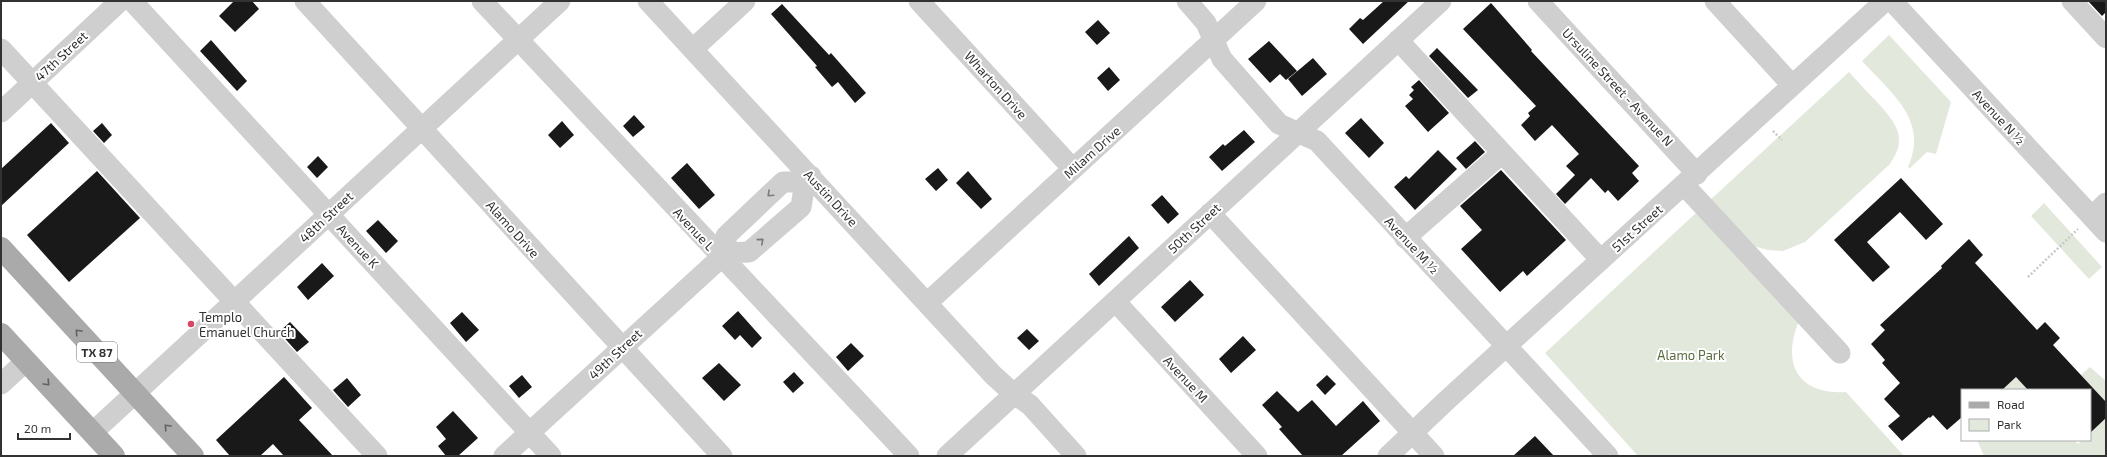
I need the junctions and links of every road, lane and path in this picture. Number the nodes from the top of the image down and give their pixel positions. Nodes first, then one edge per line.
1 (120, 1) edge
2 (132, 1) edge
3 (305, 1) edge
4 (482, 1) edge
5 (560, 1) edge
6 (648, 1) edge
7 (745, 1) edge
8 (919, 1) edge
9 (1186, 1) edge
10 (1256, 1) edge
11 (1441, 1) edge
12 (1538, 1) edge
13 (1715, 1) edge
14 (1885, 1) edge
15 (1892, 1) edge
16 (2072, 1) edge
17 (2106, 38) edge
18 (518, 40) junction
19 (1214, 40) junction
20 (1398, 40) junction
21 (1, 50) edge
22 (693, 50) junction
23 (32, 83) junction
24 (1792, 85) junction
25 (1, 112) edge
26 (422, 129) junction
27 (1773, 131) dead end
28 (1297, 133) junction
29 (1782, 140) dead end
30 (1502, 153) junction
31 (1073, 169) junction
32 (808, 179) junction
33 (1690, 180) junction
34 (2099, 210) edge
35 (1210, 213) junction
36 (329, 214) junction
37 (2106, 232) edge
38 (1405, 238) junction
39 (1, 248) edge
40 (723, 255) junction
41 (1601, 260) junction
42 (2028, 277) dead end
43 (1115, 301) junction
44 (234, 302) junction
45 (927, 303) junction
46 (1, 334) edge
47 (1506, 347) junction
48 (622, 348) junction
49 (1840, 353) dead end
50 (26, 361) junction
51 (1, 384) edge
52 (135, 393) junction
53 (1014, 394) junction
54 (92, 433) junction
55 (530, 433) junction
56 (1413, 433) junction
57 (114, 456) edge
58 (193, 456) edge
59 (377, 456) edge
60 (504, 456) edge
61 (552, 456) edge
62 (722, 456) edge
63 (909, 456) edge
64 (947, 456) edge
65 (1076, 456) edge
66 (1257, 456) edge
67 (1388, 456) edge
68 (1434, 456) edge
69 (1608, 456) edge

1 - 23 street, 47th Street
2 - 36 street, Avenue K
3 - 26 street, Alamo Drive
4 - 18 street, Avenue L
5 - 18 street, 48th Street
6 - 22 street, Austin Drive
7 - 22 street
8 - 31 street, Wharton Drive
9 - 19 street, Avenue M ½
10 - 19 street, Milam Drive
11 - 20 street, 50th Street
12 - 33 street, Ursuline Street - Avenue N
13 - 24 street
14 - 24 street, 51st Street
15 - 34 street, Avenue N ½
16 - 17 street
18 - 26 street, 48th Street
18 - 40 street, Avenue L
19 - 28 street, Avenue M ½
19 - 31 street, Milam Drive
20 - 28 street, 50th Street
20 - 30 street
21 - 23 street
22 - 32 street, Austin Drive
23 - 25 street, 47th Street
23 - 44 street
24 - 33 street, 51st Street
26 - 36 street, 48th Street
26 - 48 street, Alamo Drive
27 - 29 path
28 - 35 street, 50th Street
28 - 38 street, Avenue M ½
30 - 38 street
30 - 41 street
31 - 45 street, Milam Drive
32 -> 40 street
40 -> 32 street
32 - 45 street, Austin Drive
33 - 41 street, 51st Street
33 - 49 street, Ursuline Street - Avenue N
34 - 37 street, Avenue N ½
34 - 42 path
35 - 43 street, 50th Street
35 - 56 street
36 - 44 street, 48th Street
36 - 55 street, Avenue K
38 - 47 street, Avenue M ½
52 -> 39 main road, TX 87
40 - 48 street, 49th Street
40 - 63 street, Avenue L
41 - 47 street, 51st Street
43 - 53 street, 50th Street
43 - 66 street, Avenue M
44 - 52 street, 48th Street
44 - 59 street
45 - 53 street, Austin Drive
46 - 50 main road
47 - 56 street, 51st Street
47 - 69 street, Avenue M ½
48 - 55 street, 49th Street
48 - 62 street, Alamo Drive
50 - 51 street
50 -> 54 main road
52 - 54 street, 48th Street
58 -> 52 main road, TX 87
53 - 64 street, 50th Street
53 - 65 street, Austin Drive
54 - 57 main road
55 - 60 street, 49th Street
55 - 61 street, Avenue K
56 - 67 street, 51st Street
56 - 68 street

